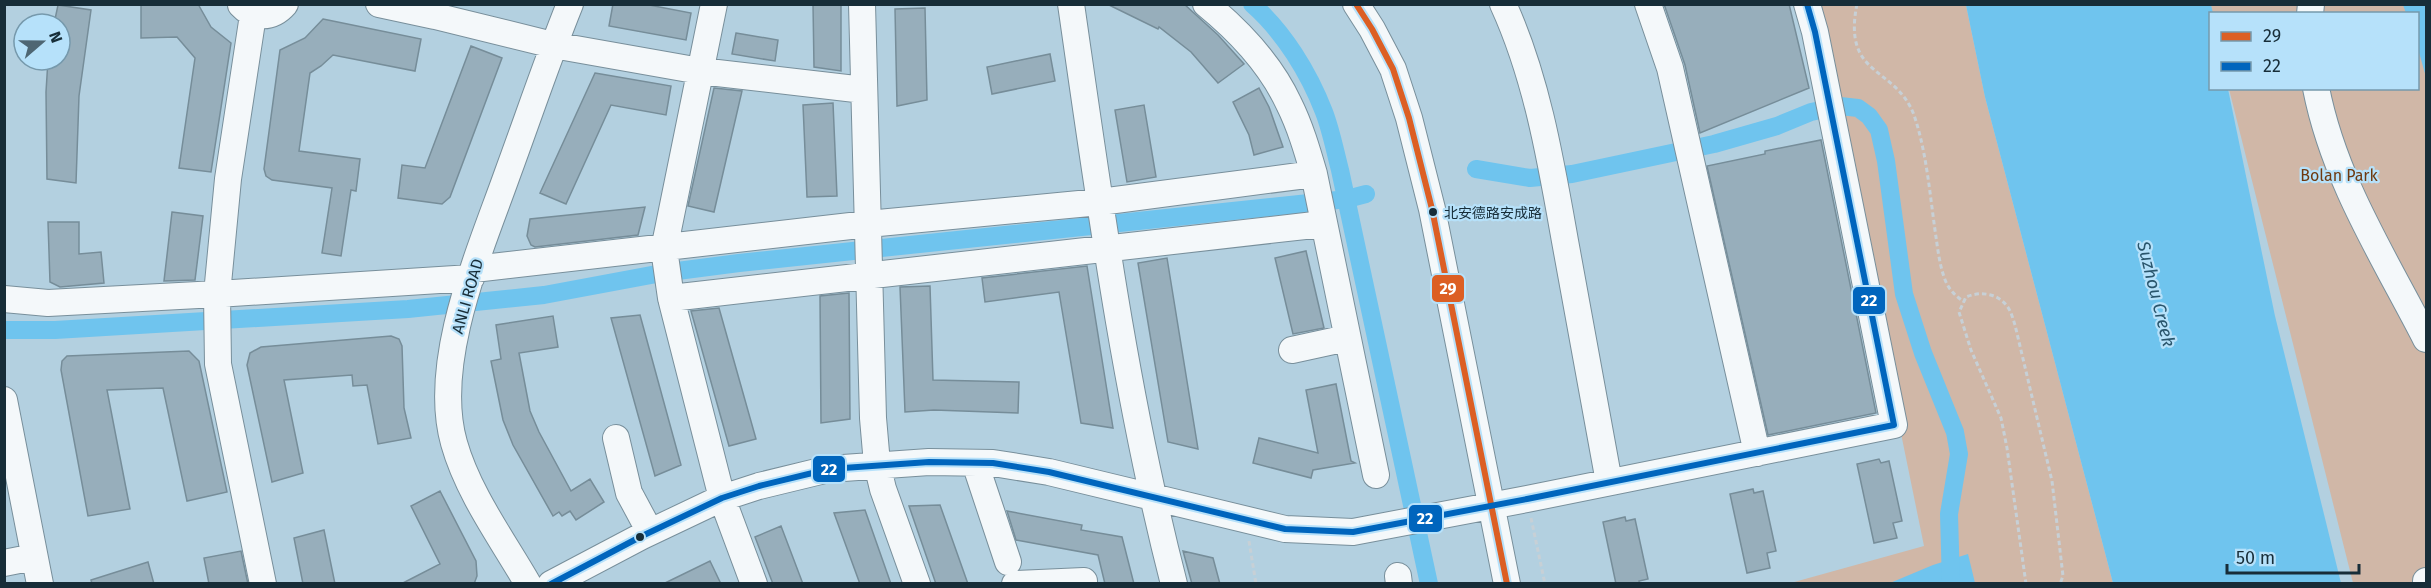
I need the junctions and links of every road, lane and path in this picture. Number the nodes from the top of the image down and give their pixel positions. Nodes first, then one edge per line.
1 (285, 4) edge
2 (379, 4) edge
3 (570, 4) edge
4 (714, 4) edge
5 (862, 4) edge
6 (1071, 4) edge
7 (1206, 4) edge
8 (1356, 4) edge
9 (1503, 4) edge
10 (1648, 4) edge
11 (1807, 4) edge
12 (1857, 4) edge
13 (247, 10) edge
14 (554, 45) junction
15 (700, 71) junction
16 (864, 90) junction
17 (2316, 90) edge
18 (1315, 181) junction
19 (1100, 206) junction
20 (1322, 218) junction
21 (868, 229) junction
22 (1106, 244) junction
23 (665, 253) junction
24 (870, 272) junction
25 (470, 280) junction
26 (670, 292) junction
27 (4, 299) edge
28 (217, 301) junction
29 (1964, 302) junction
30 (1347, 338) junction
31 (2427, 339) edge
32 (1292, 350) dead end
33 (4, 400) edge
34 (616, 438) dead end
35 (1756, 453) junction
36 (975, 463) junction
37 (877, 464) junction
38 (1376, 475) dead end
39 (1610, 482) junction
40 (1152, 497) junction
41 (722, 498) junction
42 (1527, 500) junction
43 (1491, 506) junction
44 (1245, 519) junction
45 (650, 532) junction
46 (34, 557) junction
47 (4, 563) edge
48 (1011, 572) edge
49 (40, 584) edge
50 (263, 584) edge
51 (528, 584) edge
52 (551, 584) edge
53 (754, 584) edge
54 (916, 584) edge
55 (1084, 584) edge
56 (1174, 584) edge
57 (1256, 584) edge
58 (1507, 584) edge
59 (1545, 584) edge
60 (2026, 584) edge
61 (2060, 584) edge

1 - 13 street
2 - 14 street
3 - 14 street, ANLI ROAD
4 - 15 street
5 - 16 street
6 - 19 street
7 - 18 street
8 - 43 street
9 - 39 street
10 - 35 street
11 - 35 street
12 - 29 path
13 - 28 street
14 - 15 street
14 - 25 street, ANLI ROAD
15 - 16 street
15 - 23 street
16 - 21 street
17 - 31 street
18 - 19 street
18 - 20 street
19 - 21 street
19 - 22 street
20 - 22 street
20 - 30 street
21 - 23 street
21 - 24 street
22 - 24 street
22 - 40 street
23 - 25 street
23 - 26 street
24 - 26 street
24 - 37 street
25 - 28 street
25 - 51 street, ANLI ROAD
26 - 41 street
27 - 28 street
28 - 50 street
29 - 60 path
29 - 61 path
30 - 32 street
30 - 38 street
33 - 46 street
34 - 45 street
35 - 39 street
36 - 37 street
36 - 40 street
36 - 48 street
37 - 41 street
37 - 54 street
39 - 42 street
40 - 44 street
40 - 56 street
41 - 45 street
41 - 53 street
42 - 43 street
42 - 59 path
43 - 44 street
43 - 58 street
44 - 57 path
45 - 52 street
46 - 47 street
46 - 49 street
48 - 55 street

